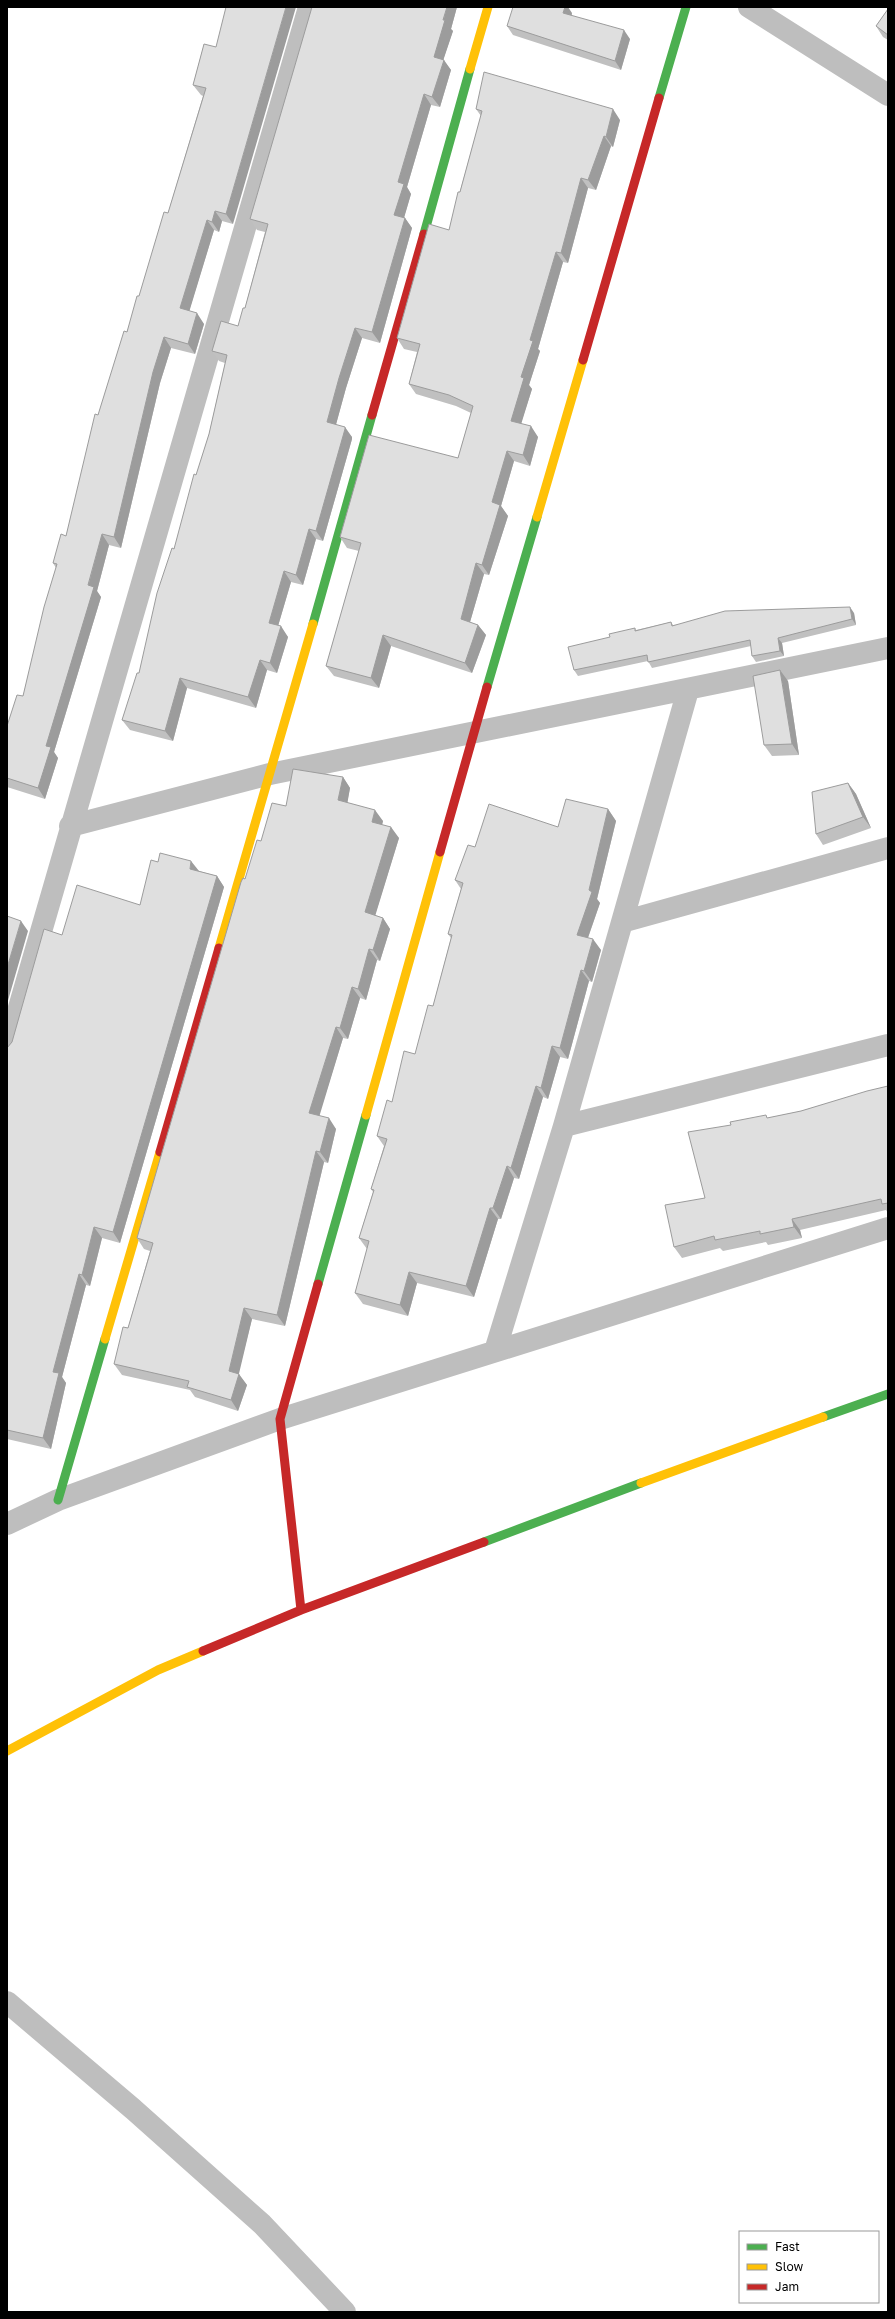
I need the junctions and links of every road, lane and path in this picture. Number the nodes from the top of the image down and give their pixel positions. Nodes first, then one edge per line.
1 (310, 7) edge
2 (488, 7) edge
3 (686, 7) edge
4 (749, 7) edge
5 (888, 94) edge
6 (888, 648) edge
7 (688, 690) junction
8 (474, 732) junction
9 (270, 774) junction
10 (70, 826) junction
11 (888, 848) edge
12 (622, 922) junction
13 (888, 1045) edge
14 (7, 1049) edge
15 (564, 1126) junction
16 (888, 1228) edge
17 (495, 1351) junction
18 (888, 1394) edge
19 (280, 1419) junction
20 (58, 1500) junction
21 (7, 1524) edge
22 (301, 1610) junction
23 (7, 1751) edge
24 (7, 2002) edge
25 (345, 2312) edge

1 - 10 street
2 - 9 street
3 - 8 street
4 - 5 street
6 - 7 street
7 - 8 street
7 - 12 street
8 - 9 street
8 - 19 street
9 - 10 street
9 - 20 street
10 - 14 street
11 - 12 street
12 - 15 street
13 - 15 street
15 - 17 street
16 - 17 street
17 - 19 street
18 - 22 street
19 - 20 street
19 - 22 street
20 - 21 street
22 - 23 street
24 - 25 street

